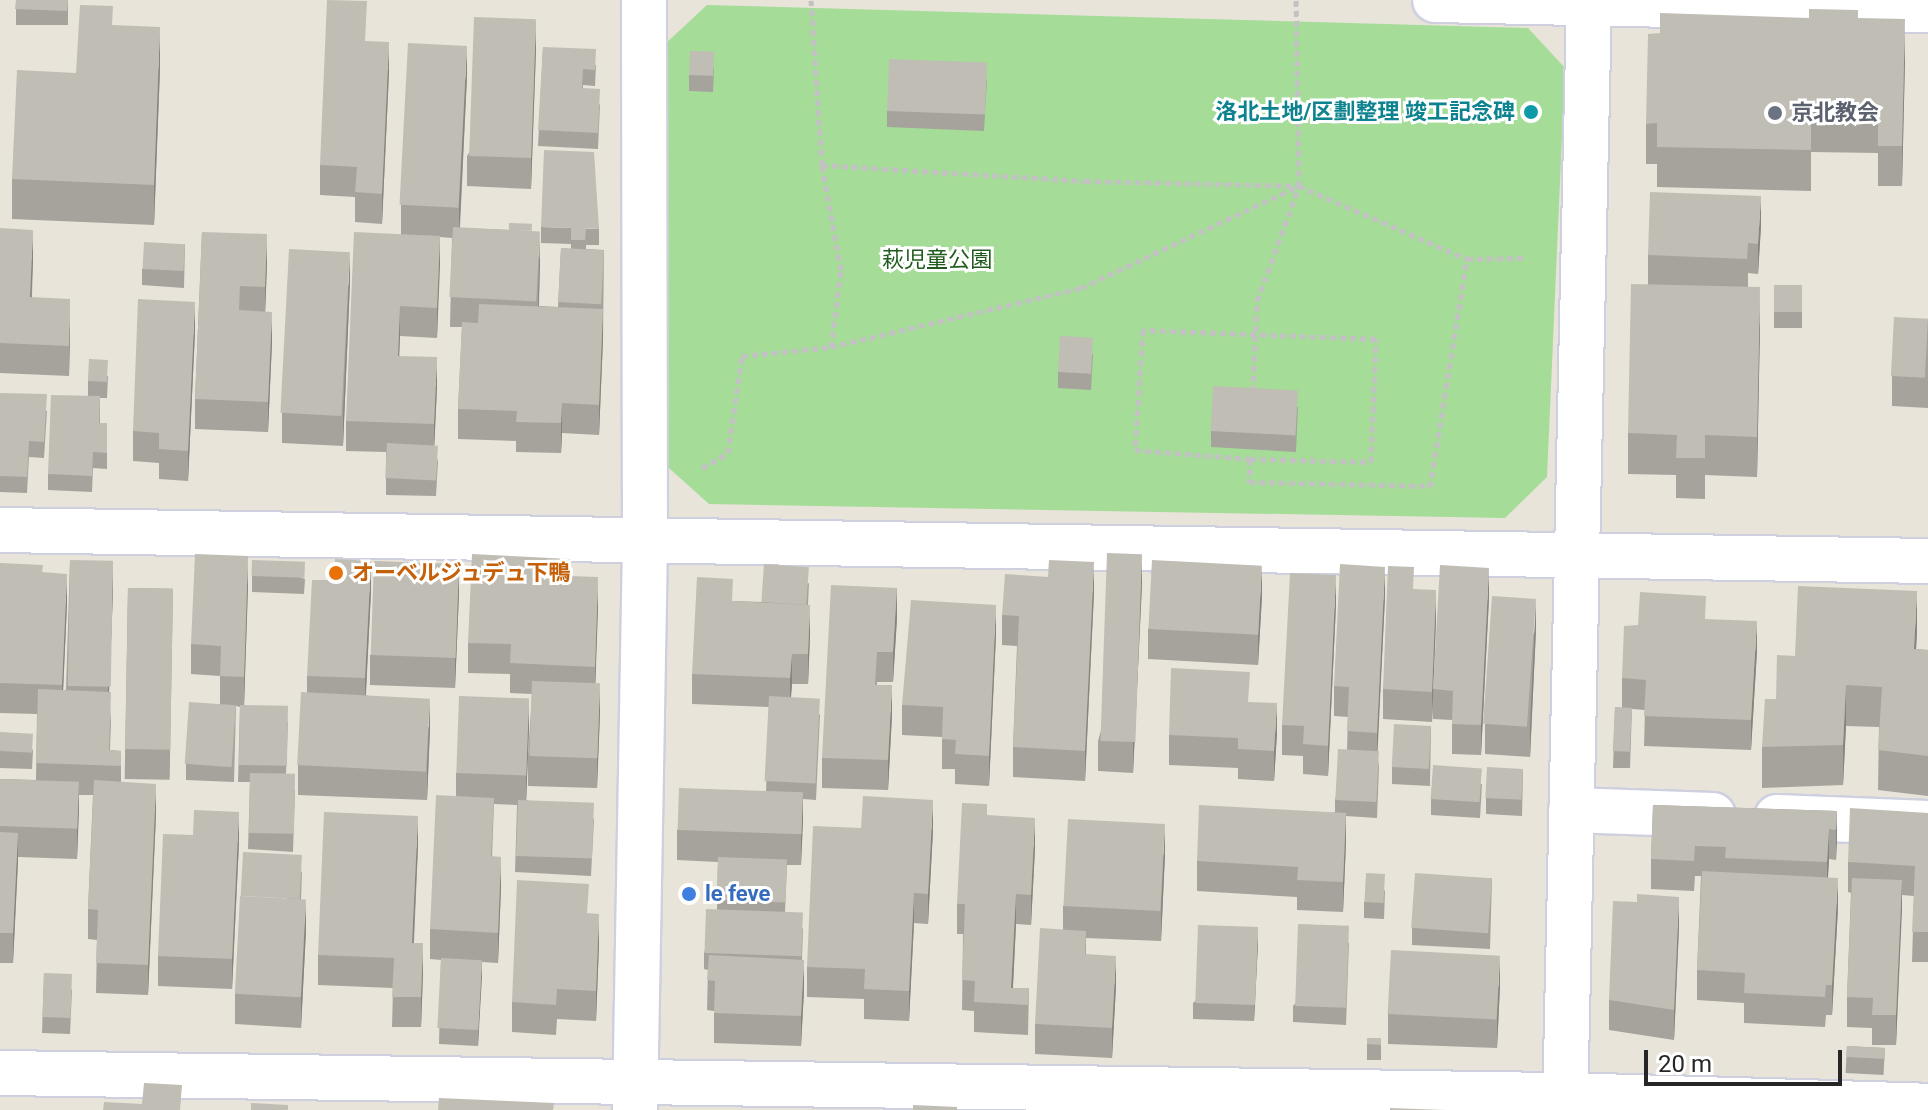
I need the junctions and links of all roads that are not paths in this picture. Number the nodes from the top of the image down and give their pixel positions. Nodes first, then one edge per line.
1 (644, 0) edge
2 (1435, 0) edge
3 (1589, 2) edge
4 (1928, 10) edge
5 (644, 522) junction
6 (0, 530) edge
7 (1577, 554) junction
8 (1928, 561) edge
9 (1571, 810) junction
10 (1928, 823) edge
11 (0, 1073) edge
12 (207, 1093) edge
13 (636, 1096) edge
14 (1565, 1103) edge
15 (1928, 1106) edge

1 - 5 street
2 - 3 street
3 - 4 street
3 - 7 street
5 - 6 street
5 - 7 street
5 - 13 street
7 - 8 street
7 - 9 street
9 - 10 street
9 - 14 street
11 - 12 street
12 - 13 street
13 - 14 street
14 - 15 street

